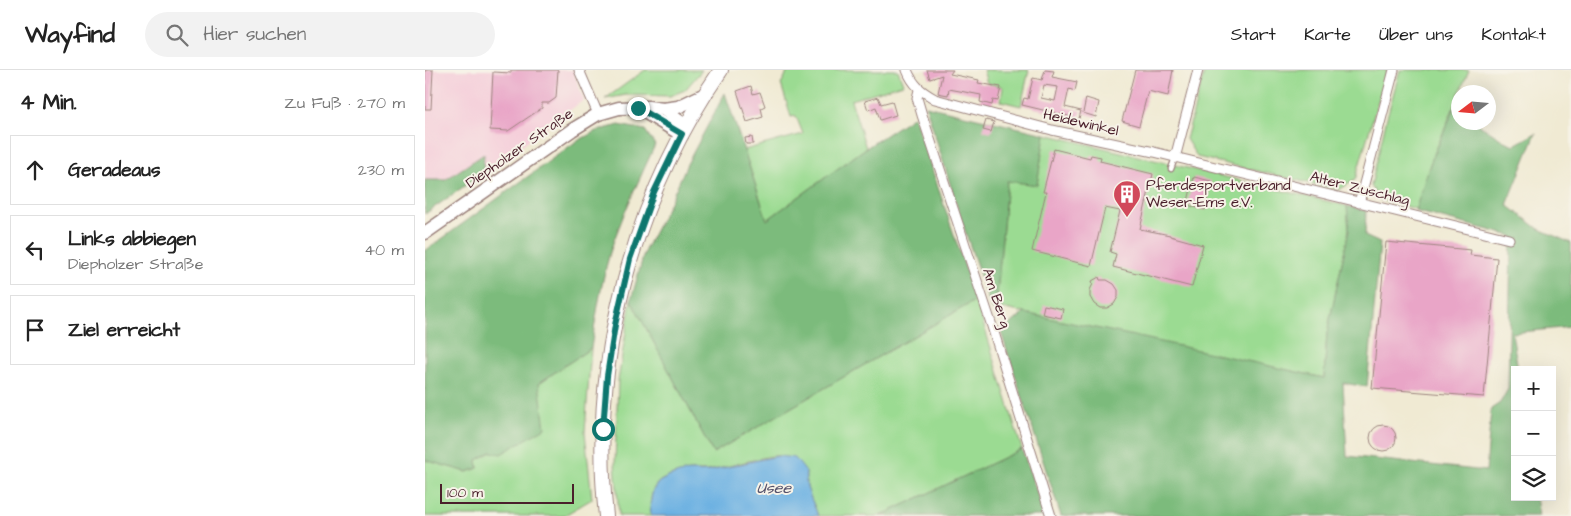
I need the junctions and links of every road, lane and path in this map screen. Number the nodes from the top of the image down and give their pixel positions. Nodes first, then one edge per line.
1 (579, 70) edge
2 (721, 70) edge
3 (907, 70) edge
4 (1198, 70) edge
5 (1394, 70) edge
6 (919, 90) junction
7 (703, 96) junction
8 (638, 108) junction
9 (663, 109) junction
10 (598, 114) junction
11 (684, 130) junction
12 (1175, 158) junction
13 (1171, 169) dead end
14 (1359, 202) junction
15 (425, 232) edge
16 (1509, 239) dead end
17 (606, 516) edge
18 (1051, 516) edge

1 - 10 street
2 - 7 main road
3 - 6 street
4 - 12 street
5 - 14 street
6 - 12 street, Heidewinkel
6 - 18 street, Am Berg
7 - 9 main road, Diepholzer Straße
7 - 11 main road
8 - 9 main road, Diepholzer Straße
8 - 10 main road, Diepholzer Straße
8 - 11 main road
9 - 11 main road
10 - 15 main road, Diepholzer Straße
11 - 17 main road
12 - 13 lane
12 - 14 street, Alter Zuschlag
14 - 16 street, Alter Zuschlag

